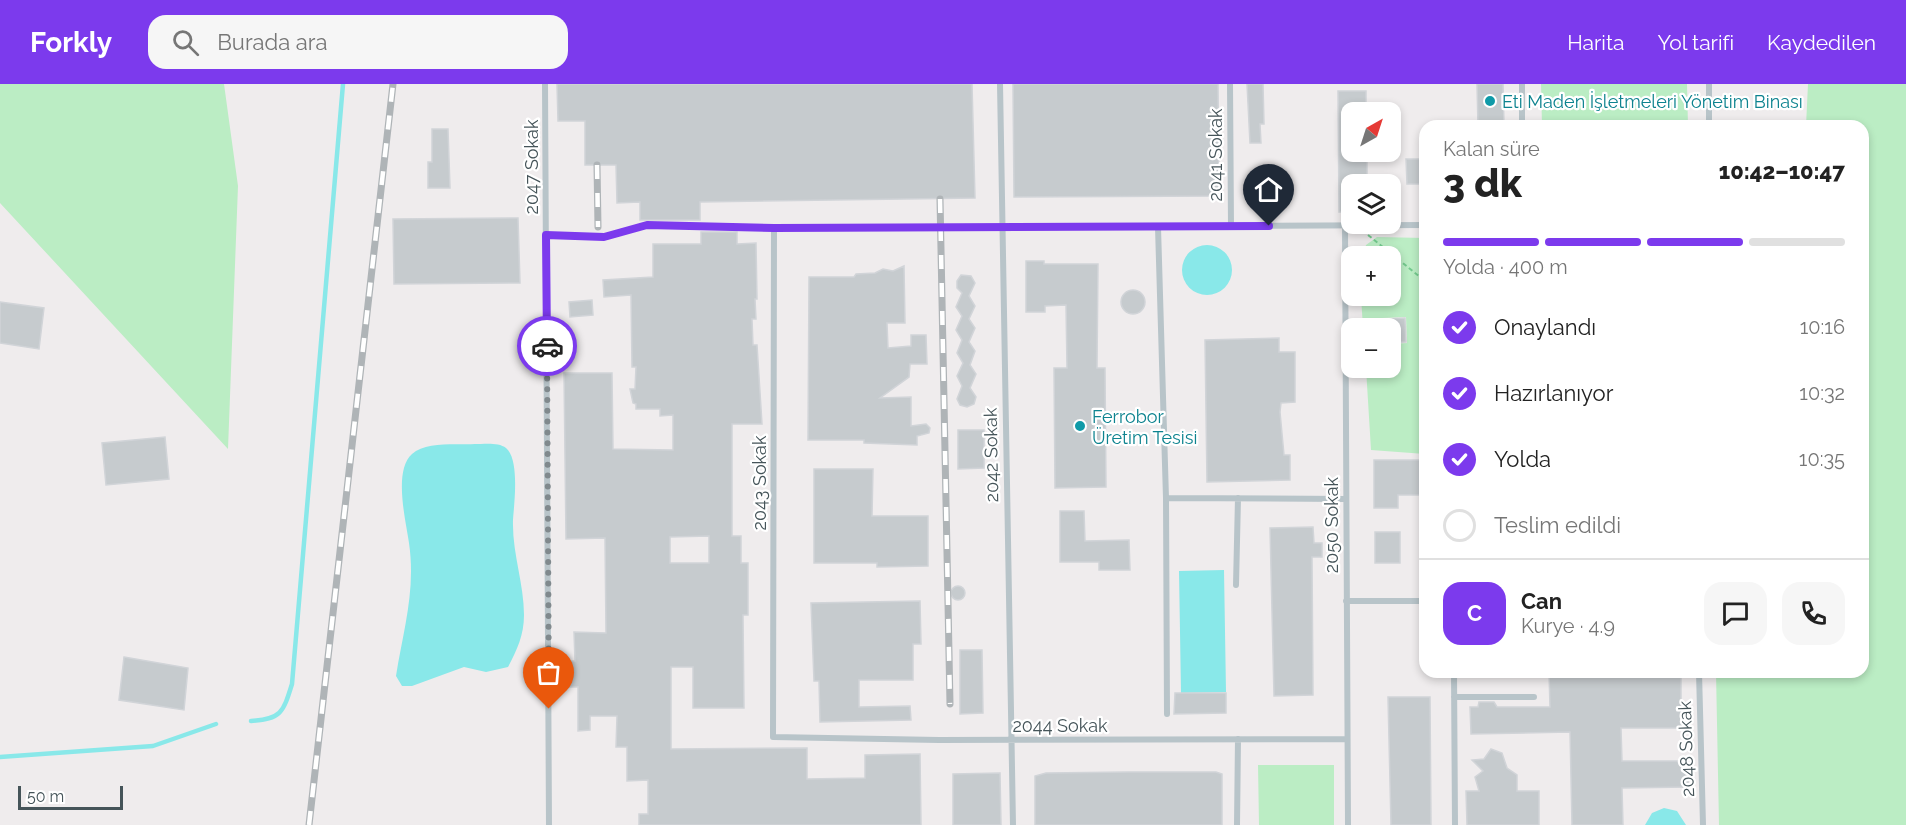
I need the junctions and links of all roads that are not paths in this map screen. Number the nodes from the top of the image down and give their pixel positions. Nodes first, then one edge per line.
1 (545, 84) edge
2 (1000, 84) edge
3 (1230, 84) edge
4 (1522, 84) edge
5 (1709, 84) edge
6 (1522, 120) edge
7 (1709, 120) edge
8 (1401, 225) edge
9 (1419, 225) edge
10 (1231, 226) junction
11 (1341, 226) edge
12 (1002, 227) junction
13 (1158, 227) junction
14 (774, 228) junction
15 (1345, 234) edge
16 (546, 235) junction
17 (1166, 498) junction
18 (1238, 498) junction
19 (1346, 498) junction
20 (1236, 585) dead end
21 (1419, 601) edge
22 (1346, 602) junction
23 (1454, 678) edge
24 (1699, 678) edge
25 (1454, 697) junction
26 (1534, 697) dead end
27 (1167, 714) dead end
28 (773, 737) joint
29 (1238, 739) junction
30 (1346, 739) junction
31 (1011, 740) junction
32 (549, 825) edge
33 (1012, 825) edge
34 (1237, 825) edge
35 (1348, 825) edge
36 (1455, 825) edge
37 (1703, 825) edge

1 - 16 lane, 2047 Sokak
2 - 12 lane, 2042 Sokak
3 - 10 lane, 2041 Sokak
4 - 6 lane
5 - 7 lane
8 - 9 lane
10 - 11 lane
10 - 13 lane
12 - 13 lane
12 - 14 lane
12 - 31 lane, 2042 Sokak
13 - 17 lane
14 - 16 lane
14 - 28 lane, 2043 Sokak
15 - 19 lane, 2050 Sokak
16 - 32 lane, 2047 Sokak
17 - 18 lane
17 - 27 lane
18 - 19 lane
18 - 20 lane
19 - 22 lane, 2050 Sokak
21 - 22 lane
22 - 30 lane, 2050 Sokak
23 - 25 lane
24 - 37 lane, 2048 Sokak
25 - 26 lane
25 - 36 lane
28 - 31 lane, 2044 Sokak
29 - 30 lane, 2044 Sokak
29 - 31 lane, 2044 Sokak
29 - 34 lane
30 - 35 lane, 2050 Sokak
31 - 33 lane, 2042 Sokak

